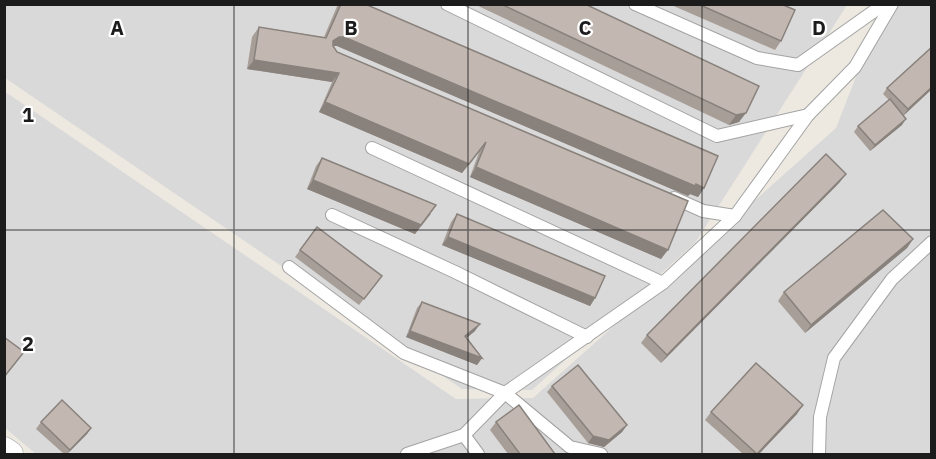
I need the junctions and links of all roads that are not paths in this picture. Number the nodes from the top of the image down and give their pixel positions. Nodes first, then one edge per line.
1 (447, 4) edge
2 (635, 4) edge
3 (884, 4) edge
4 (892, 4) edge
5 (808, 115) junction
6 (372, 147) dead end
7 (658, 192) edge
8 (332, 215) dead end
9 (735, 216) junction
10 (932, 242) edge
11 (289, 267) dead end
12 (663, 283) junction
13 (587, 337) junction
14 (505, 393) junction
15 (464, 435) junction
16 (4, 450) edge
17 (10, 454) edge
18 (407, 454) edge
19 (478, 454) edge
20 (601, 454) edge
21 (819, 454) edge

1 - 5 lane
2 - 3 lane
4 - 5 lane
5 - 9 lane
6 - 12 lane
7 - 9 lane
8 - 13 lane
9 - 12 lane
10 - 21 lane
11 - 14 lane
12 - 13 lane
13 - 14 lane
14 - 15 lane
14 - 20 lane
15 - 18 lane
15 - 19 lane
16 - 17 street

